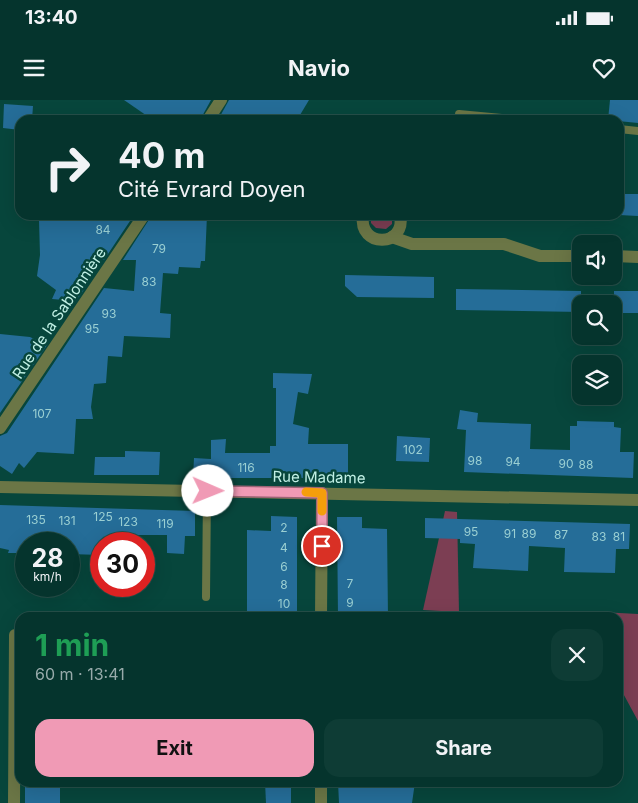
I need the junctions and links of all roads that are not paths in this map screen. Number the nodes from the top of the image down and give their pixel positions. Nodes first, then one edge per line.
1 (222, 100) edge
2 (459, 114) dead end
3 (212, 115) edge
4 (470, 115) edge
5 (624, 130) edge
6 (638, 131) edge
7 (141, 220) edge
8 (363, 220) edge
9 (400, 220) edge
10 (392, 237) junction
11 (572, 256) edge
12 (622, 256) edge
13 (638, 256) edge
14 (0, 428) edge
15 (0, 487) edge
16 (208, 491) junction
17 (322, 493) junction
18 (638, 500) edge
19 (206, 597) dead end
20 (321, 612) edge
21 (15, 635) dead end
22 (321, 787) edge
23 (14, 803) edge
24 (321, 803) edge

1 - 3 street
2 - 4 lane
5 - 6 lane
7 - 14 street, Rue de la Sablonnière
8 - 10 street
9 - 10 street
10 - 11 street
12 - 13 street
15 - 16 street, Rue Madame
16 - 17 street, Rue Madame
16 - 19 lane
17 - 18 street, Rue Madame
17 - 20 street
21 - 23 street
22 - 24 street

